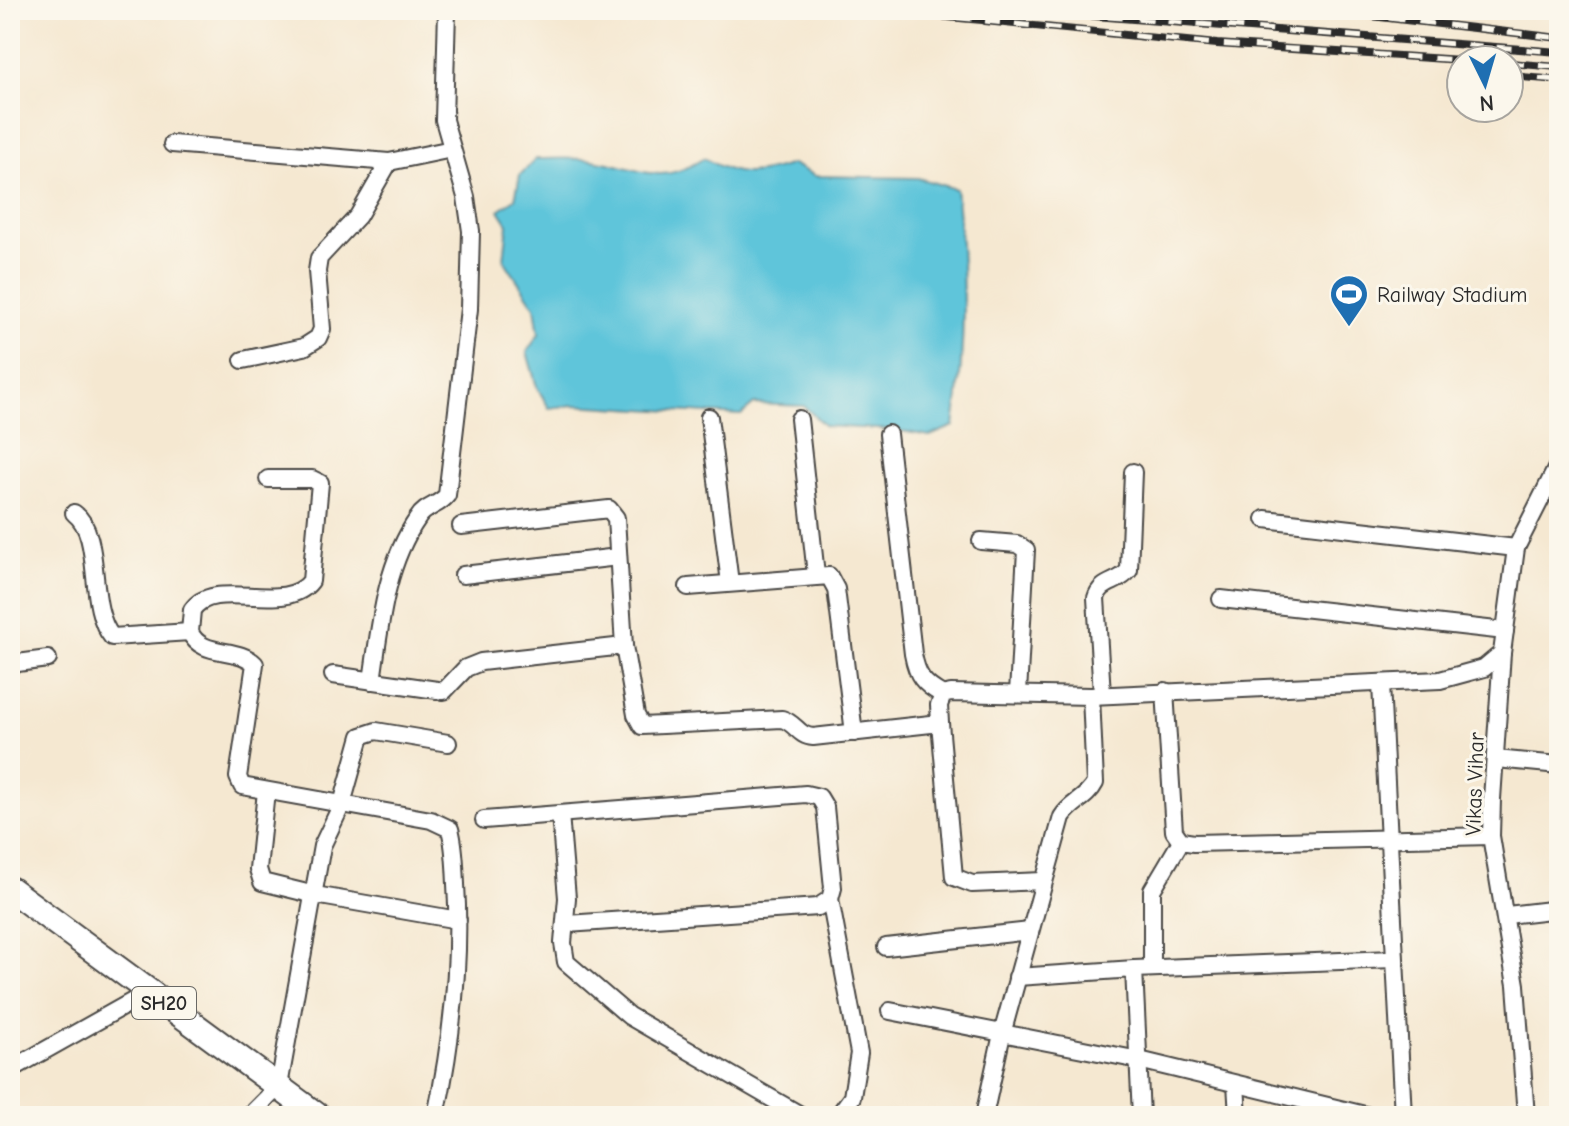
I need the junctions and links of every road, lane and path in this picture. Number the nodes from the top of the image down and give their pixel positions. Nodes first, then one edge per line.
1 (447, 10) edge
2 (172, 144) dead end
3 (452, 149) junction
4 (389, 162) junction
5 (243, 360) dead end
6 (709, 417) dead end
7 (799, 419) dead end
8 (888, 434) dead end
9 (1559, 463) edge
10 (1133, 472) dead end
11 (268, 479) dead end
12 (74, 513) dead end
13 (1265, 519) dead end
14 (461, 526) dead end
15 (981, 541) dead end
16 (1516, 548) junction
17 (618, 557) junction
18 (463, 575) dead end
19 (816, 575) junction
20 (730, 583) junction
21 (688, 587) dead end
22 (1221, 599) dead end
23 (1505, 631) junction
24 (190, 632) junction
25 (624, 646) junction
26 (1502, 653) junction
27 (48, 659) dead end
28 (10, 664) edge
29 (333, 675) dead end
30 (372, 681) junction
31 (1381, 684) junction
32 (1165, 691) junction
33 (1018, 693) junction
34 (943, 695) junction
35 (1096, 695) junction
36 (940, 723) junction
37 (854, 733) junction
38 (448, 743) dead end
39 (1496, 759) junction
40 (1559, 765) edge
41 (266, 791) junction
42 (342, 804) junction
43 (560, 814) junction
44 (484, 820) dead end
45 (1491, 836) junction
46 (1390, 839) junction
47 (1181, 841) junction
48 (1043, 881) junction
49 (10, 889) edge
50 (315, 895) junction
51 (830, 899) junction
52 (1559, 909) edge
53 (1507, 915) junction
54 (458, 920) junction
55 (567, 924) junction
56 (1030, 931) junction
57 (886, 947) dead end
58 (1394, 959) junction
59 (1152, 968) junction
60 (1134, 969) junction
61 (1017, 977) junction
62 (149, 992) junction
63 (890, 1011) dead end
64 (1002, 1034) junction
65 (1139, 1060) junction
66 (10, 1070) edge
67 (1236, 1084) junction
68 (279, 1086) junction
69 (1334, 1112) edge
70 (249, 1116) edge
71 (318, 1116) edge
72 (436, 1116) edge
73 (802, 1116) edge
74 (838, 1116) edge
75 (984, 1116) edge
76 (1141, 1116) edge
77 (1238, 1116) edge
78 (1369, 1116) edge
79 (1403, 1116) edge
80 (1526, 1116) edge

1 - 3 street
2 - 4 street
3 - 4 street
3 - 30 street
4 - 5 street
6 - 20 street
7 - 19 street
8 - 34 street
9 - 16 street, Vikas Vihar
10 - 35 street
11 - 24 street
12 - 24 street
13 - 16 street
14 - 17 street
15 - 33 street
16 - 23 street, Vikas Vihar
17 - 18 street
17 - 25 street
19 - 20 street
19 - 37 street
20 - 21 street
22 - 23 street
23 - 26 street, Vikas Vihar
24 - 41 street
25 - 30 street
25 - 37 street
26 - 31 street
26 - 39 street, Vikas Vihar
27 - 28 street
29 - 30 street
31 - 32 street
31 - 46 street
32 - 35 street
32 - 47 street
33 - 34 street
33 - 35 street
34 - 36 street
35 - 48 street
36 - 37 street
36 - 48 street
38 - 42 street
39 - 40 street
39 - 45 street, Vikas Vihar
41 - 42 street
41 - 50 street
42 - 50 street
42 - 54 street
43 - 44 street
43 - 51 street
43 - 55 street
45 - 46 street
45 - 53 street, Vikas Vihar
46 - 47 street
46 - 58 street
47 - 59 street
48 - 56 street
49 - 62 main road, SH20
50 - 54 street
50 - 68 street
51 - 55 street
51 - 74 street
52 - 53 street
53 - 80 street, Vikas Vihar
54 - 72 street
55 - 73 street
56 - 57 street
56 - 61 street
58 - 59 street
58 - 79 street
59 - 60 street
60 - 61 street
60 - 65 street
61 - 64 street
62 - 66 street
62 - 68 main road, SH20
63 - 64 street
64 - 65 street
64 - 75 street
65 - 67 street
65 - 76 street
67 - 69 street
67 - 77 street
68 - 70 street
68 - 71 main road, SH20
69 - 78 street

